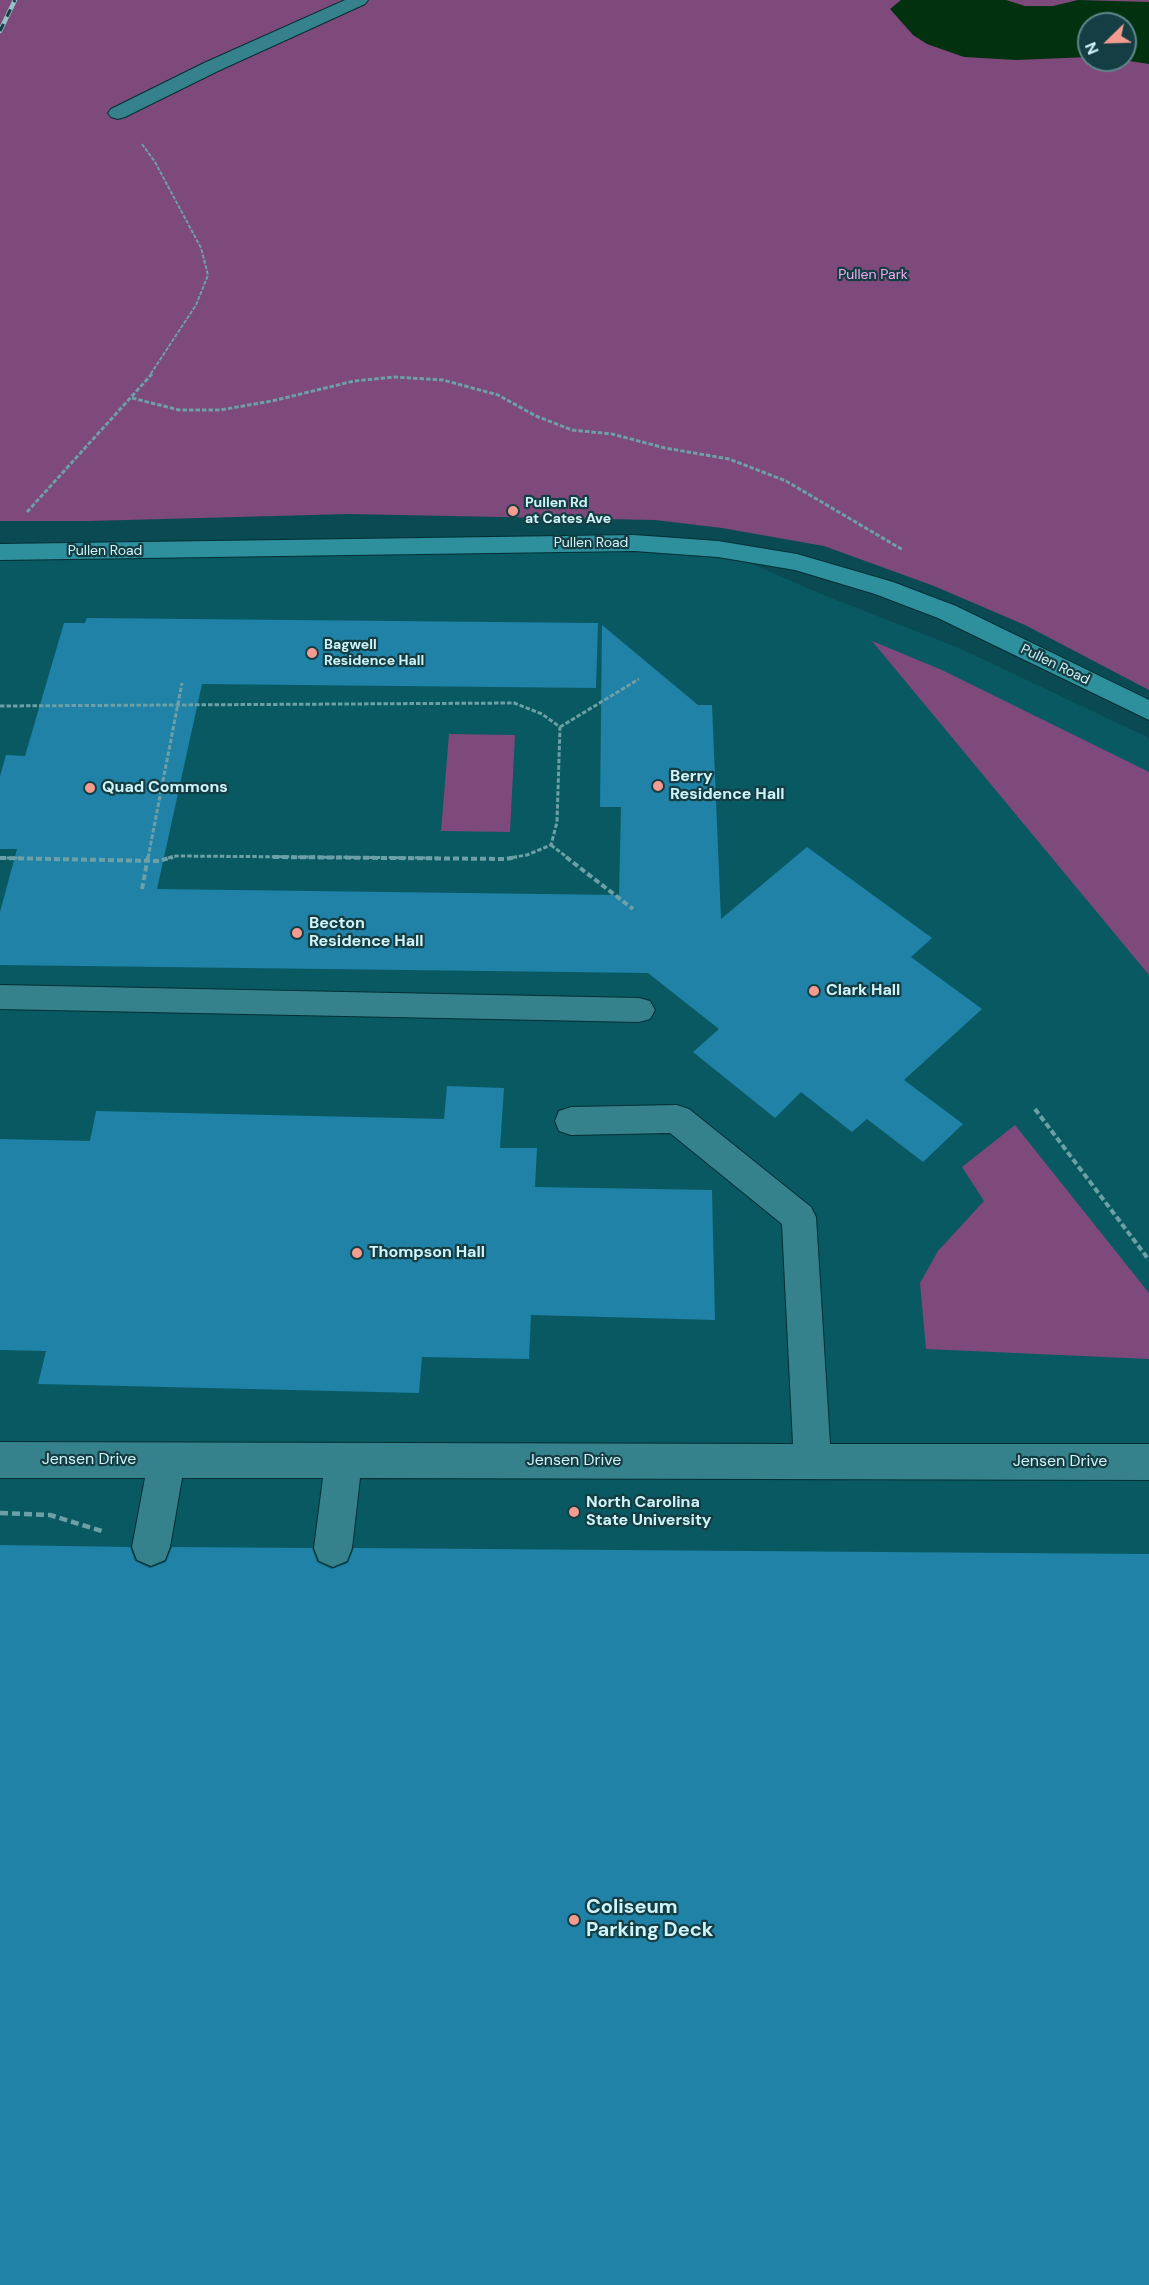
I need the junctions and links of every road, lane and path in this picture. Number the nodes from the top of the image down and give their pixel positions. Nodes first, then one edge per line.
1 (359, 0) edge
2 (118, 113) joint
3 (132, 398) junction
4 (25, 514) dead end
5 (895, 545) dead end
6 (0, 552) edge
7 (639, 680) dead end
8 (182, 683) dead end
9 (178, 705) junction
10 (0, 706) edge
11 (1149, 711) edge
12 (560, 727) junction
13 (551, 845) junction
14 (0, 858) edge
15 (147, 860) junction
16 (142, 889) dead end
17 (633, 909) dead end
18 (0, 997) edge
19 (639, 1010) dead end
20 (1035, 1109) dead end
21 (571, 1121) dead end
22 (1149, 1260) edge
23 (0, 1460) edge
24 (167, 1460) junction
25 (344, 1460) junction
26 (813, 1462) junction
27 (1149, 1462) edge
28 (0, 1513) edge
29 (105, 1532) dead end
30 (151, 1547) dead end
31 (333, 1548) dead end

1 - 2 street
2 - 3 path
3 - 4 path
3 - 5 path
6 - 11 main road, Pullen Road
7 - 12 path
8 - 9 path
9 - 10 path
9 - 12 path
9 - 15 path
12 - 13 path
13 - 15 path
13 - 17 path
14 - 15 path
15 - 16 path
18 - 19 street
20 - 22 path
21 - 26 street
23 - 24 street, Jensen Drive
24 - 25 street, Jensen Drive
24 - 30 street
25 - 26 street, Jensen Drive
25 - 31 street
26 - 27 street, Jensen Drive
28 - 29 path

